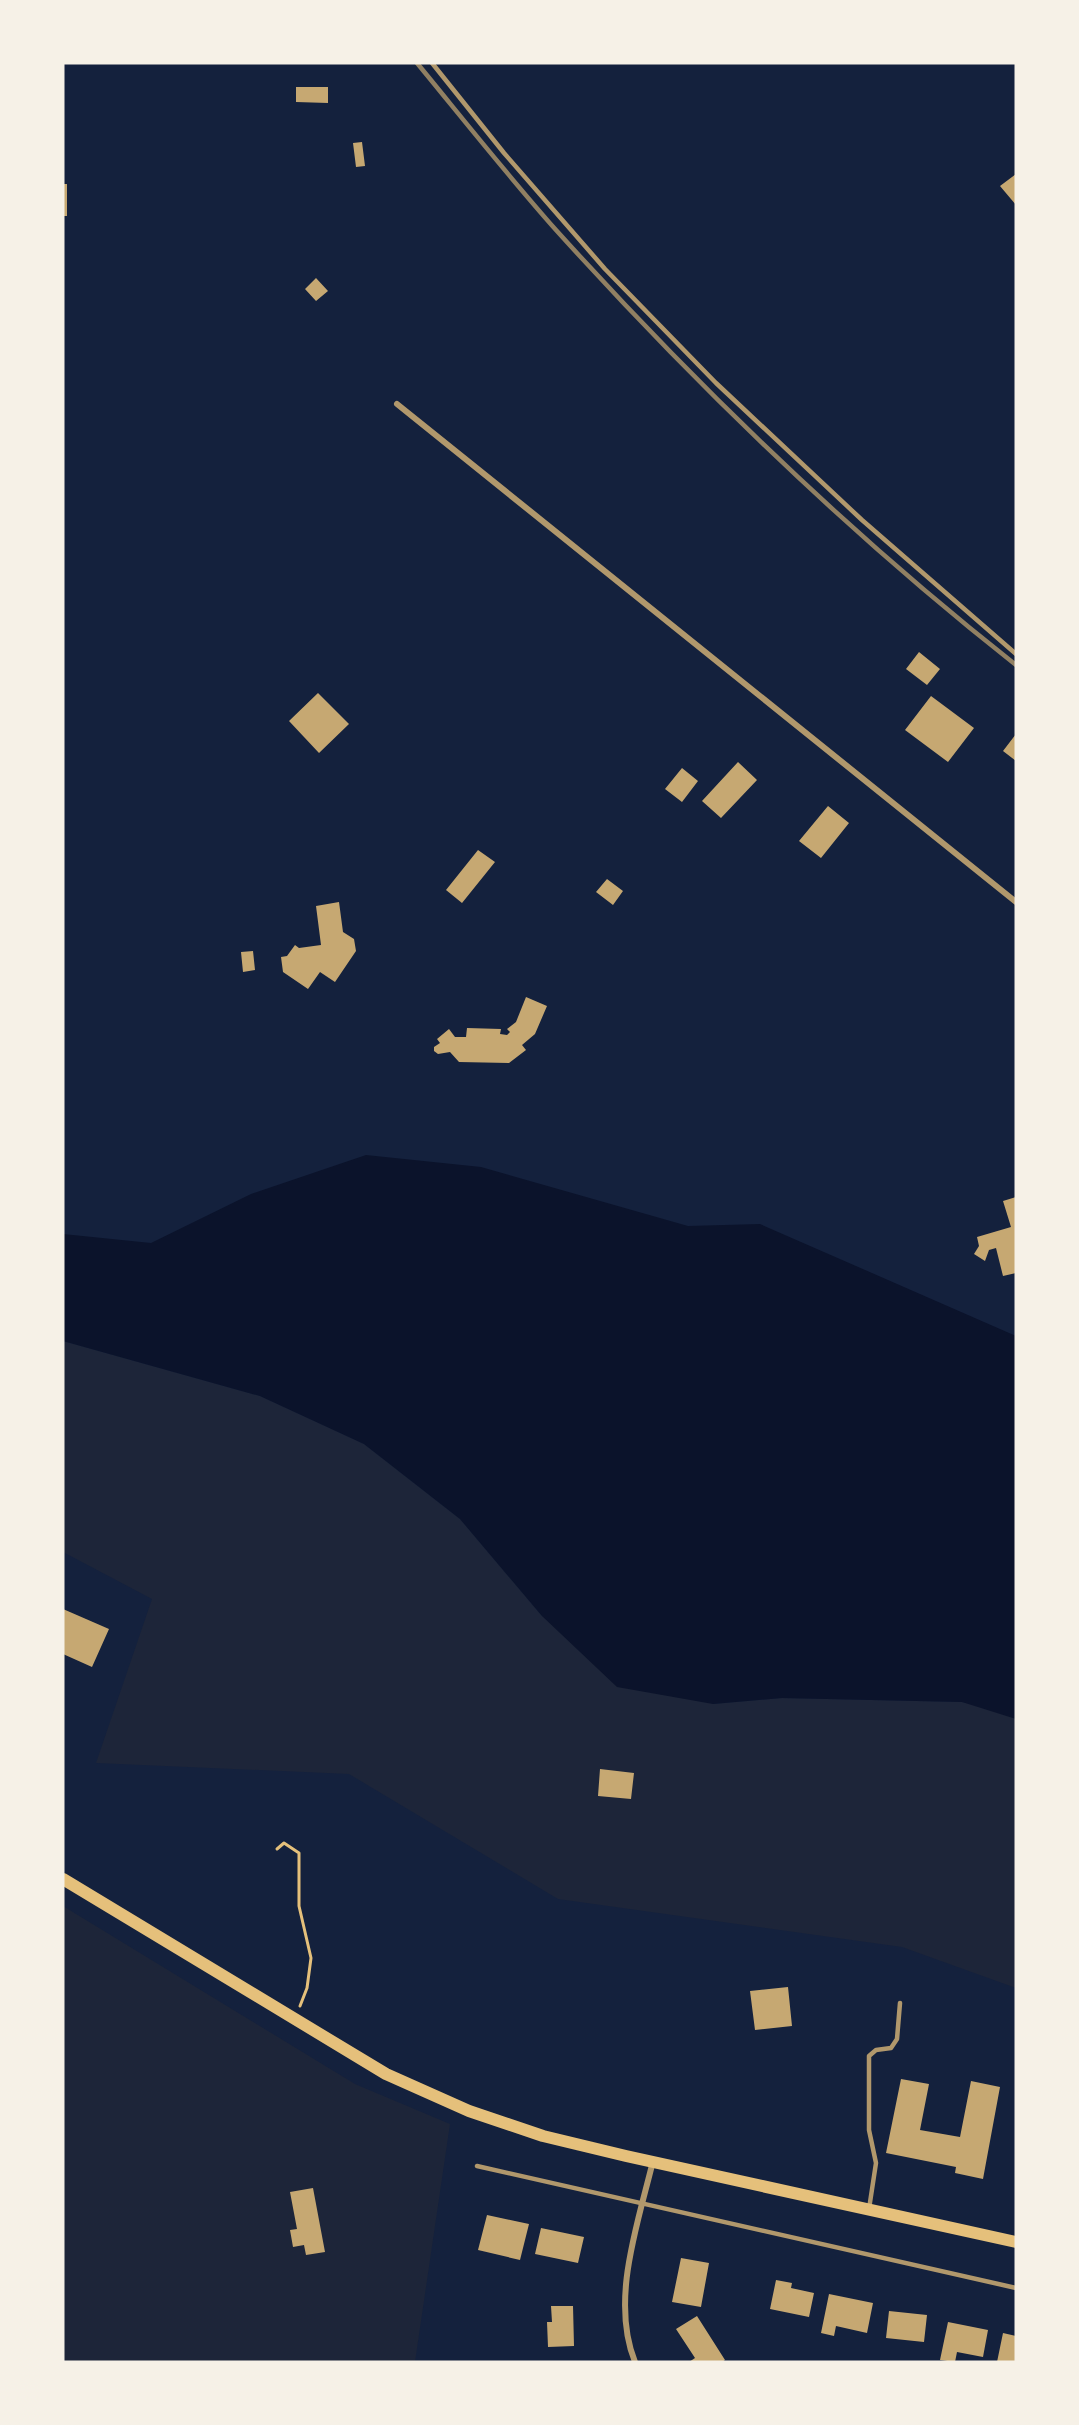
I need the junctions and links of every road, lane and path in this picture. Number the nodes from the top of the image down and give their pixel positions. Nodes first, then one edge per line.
1 (432, 63) edge
2 (397, 404) dead end
3 (1016, 654) edge
4 (1016, 902) edge
5 (277, 1849) dead end
6 (63, 1879) edge
7 (900, 2003) dead end
8 (294, 2019) junction
9 (653, 2162) junction
10 (477, 2166) dead end
11 (643, 2205) junction
12 (869, 2209) junction
13 (1016, 2242) edge
14 (1016, 2288) edge
15 (634, 2362) edge

1 - 3 lane
2 - 4 street
5 - 8 path
6 - 8 main road
7 - 12 lane
8 - 9 main road
9 - 11 street
9 - 12 main road
10 - 11 lane
11 - 14 lane
11 - 15 street
12 - 13 main road

